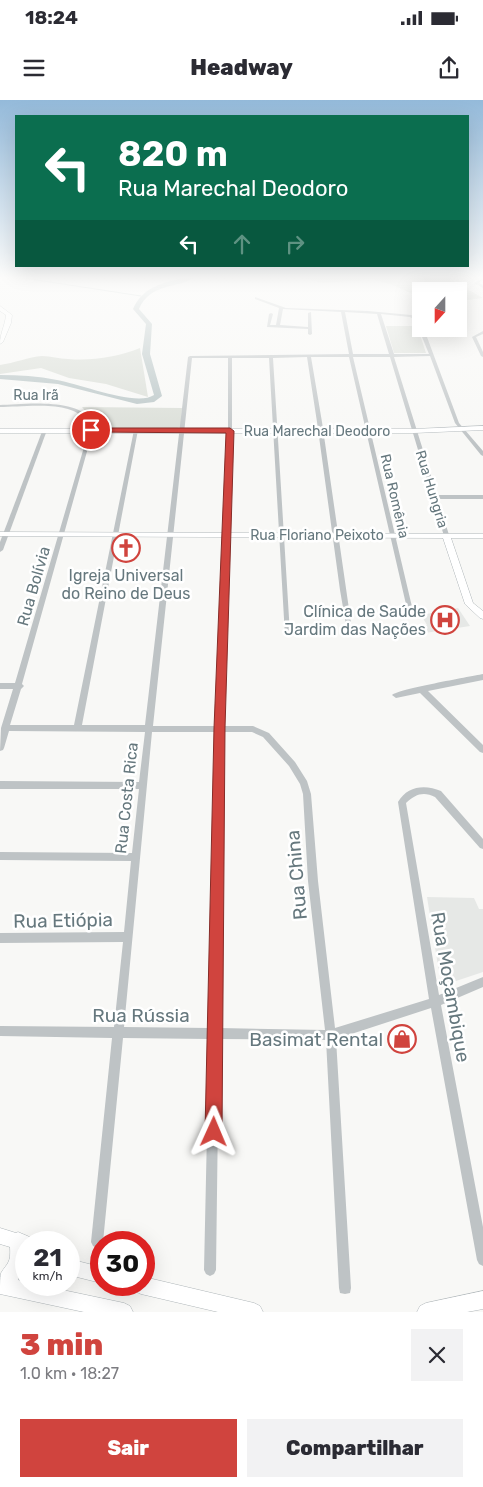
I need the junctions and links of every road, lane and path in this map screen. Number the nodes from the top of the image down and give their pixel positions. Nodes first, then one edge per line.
1 (347, 334) edge
2 (385, 334) edge
3 (480, 334) edge
4 (424, 338) edge
5 (430, 355) junction
6 (230, 356) junction
7 (271, 356) junction
8 (309, 356) junction
9 (351, 356) junction
10 (391, 356) junction
11 (483, 356) edge
12 (0, 406) edge
13 (483, 428) edge
14 (0, 430) edge
15 (45, 430) junction
16 (91, 430) junction
17 (136, 430) junction
18 (183, 431) junction
19 (230, 431) junction
20 (276, 431) junction
21 (322, 431) junction
22 (369, 431) junction
23 (414, 431) junction
24 (462, 431) junction
25 (483, 454) edge
26 (434, 497) junction
27 (483, 497) edge
28 (3, 534) edge
29 (62, 534) junction
30 (226, 534) junction
31 (282, 534) junction
32 (334, 534) junction
33 (117, 535) junction
34 (171, 535) junction
35 (392, 535) junction
36 (446, 535) junction
37 (483, 536) edge
38 (0, 550) edge
39 (410, 611) dead end
40 (483, 616) edge
41 (348, 623) dead end
42 (287, 634) dead end
43 (483, 677) edge
44 (0, 686) edge
45 (20, 686) junction
46 (421, 689) junction
47 (396, 695) dead end
48 (5, 728) junction
49 (149, 728) junction
50 (219, 728) junction
51 (77, 729) junction
52 (0, 748) edge
53 (483, 750) edge
54 (0, 785) edge
55 (144, 786) junction
56 (483, 845) edge
57 (0, 856) edge
58 (136, 857) junction
59 (127, 937) junction
60 (0, 938) edge
61 (483, 982) edge
62 (435, 1002) junction
63 (0, 1031) edge
64 (216, 1033) junction
65 (119, 1034) junction
66 (331, 1035) junction
67 (98, 1231) edge
68 (0, 1236) edge
69 (15, 1240) edge
70 (483, 1260) edge
71 (15, 1270) edge
72 (210, 1270) dead end
73 (1, 1285) edge
74 (155, 1288) edge
75 (345, 1288) dead end
76 (483, 1300) edge
77 (124, 1312) edge
78 (254, 1312) edge
79 (426, 1312) edge

1 - 9 street, Rua Romênia
2 - 10 street, Rua Hungria
3 - 11 street
4 - 5 street
5 - 10 street
5 - 24 street
6 - 7 street
6 - 18 street, Rua Costa Rica
6 - 19 street
7 - 8 street
7 - 20 street
8 - 9 street
8 - 21 street
9 - 10 street
9 - 22 street, Rua Romênia
10 - 23 street, Rua Hungria
12 - 16 street, Rua Irã
13 - 24 street, Rua Marechal Deodoro
14 - 15 street, Rua Marechal Deodoro
15 - 16 street, Rua Marechal Deodoro
15 - 28 street
16 - 17 street, Rua Marechal Deodoro
16 - 29 street, Rua Bolívia
17 - 18 street, Rua Marechal Deodoro
17 - 33 street
18 - 19 street, Rua Marechal Deodoro
18 - 34 street, Rua Costa Rica
19 - 20 street, Rua Marechal Deodoro
19 - 30 street
20 - 21 street, Rua Marechal Deodoro
20 - 31 street
21 - 22 street, Rua Marechal Deodoro
21 - 32 street
22 - 23 street, Rua Marechal Deodoro
22 - 35 street, Rua Romênia
23 - 24 street, Rua Marechal Deodoro
23 - 26 street, Rua Hungria
24 - 25 street
26 - 27 street
26 - 36 street, Rua Hungria
28 - 29 street, Rua Floriano Peixoto
28 - 38 street
29 - 33 street, Rua Floriano Peixoto
29 - 45 street, Rua Bolívia
30 - 31 street, Rua Floriano Peixoto
30 - 34 street, Rua Floriano Peixoto
30 - 50 street
31 - 32 street, Rua Floriano Peixoto
31 - 42 street
32 - 35 street, Rua Floriano Peixoto
32 - 41 street
33 - 34 street, Rua Floriano Peixoto
33 - 51 street
34 - 49 street, Rua Costa Rica
35 - 36 street, Rua Floriano Peixoto
35 - 39 street, Rua Romênia
36 - 37 street, Rua Floriano Peixoto
36 - 40 street, Rua Hungria
43 - 46 street
44 - 45 street
45 - 48 street, Rua Bolívia
46 - 47 street
46 - 53 street
48 - 51 street, Rua China
48 - 52 street, Rua Bolívia
49 - 50 street, Rua China
49 - 51 street, Rua China
49 - 55 street, Rua Costa Rica
50 - 64 street
50 - 66 street, Rua China
54 - 55 street
55 - 58 street, Rua Costa Rica
56 - 62 street, Rua Moçambique
57 - 58 street
58 - 59 street, Rua Costa Rica
59 - 60 street, Rua Etiópia
59 - 65 street, Rua Costa Rica
61 - 62 street, Rua Rússia
62 - 66 street, Rua Rússia
62 - 70 street, Rua Moçambique
63 - 65 street, Rua Rússia
64 - 65 street, Rua Rússia
64 - 66 street, Rua Rússia
64 - 72 street
65 - 67 street, Rua Costa Rica
66 - 75 street, Rua China
68 - 69 street
71 - 73 street
73 - 77 street
74 - 78 street
76 - 79 street

